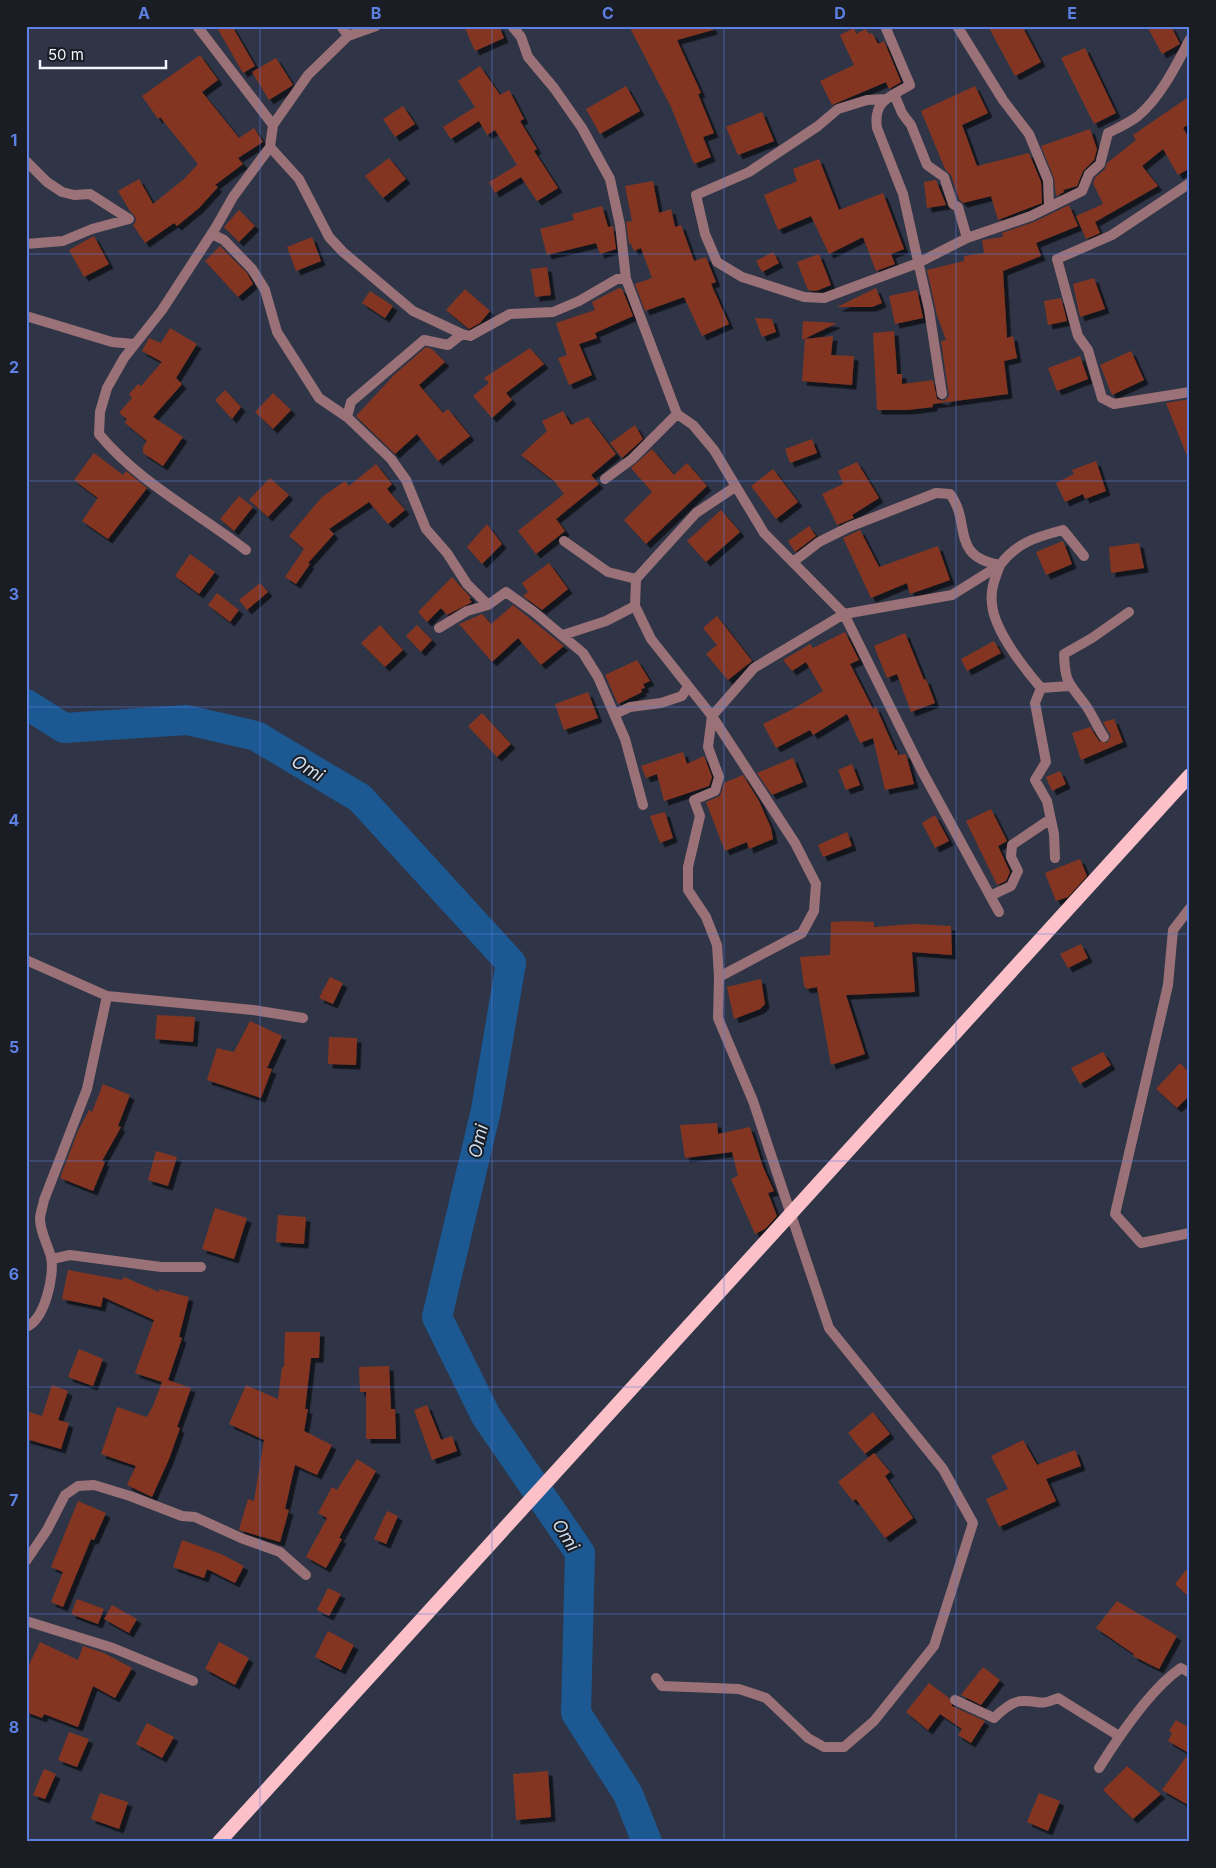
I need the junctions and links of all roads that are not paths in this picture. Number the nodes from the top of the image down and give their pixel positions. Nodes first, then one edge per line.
1 (197, 26) edge
2 (341, 26) edge
3 (376, 26) edge
4 (512, 26) edge
5 (885, 26) edge
6 (958, 26) edge
7 (348, 36) junction
8 (1190, 39) edge
9 (890, 96) junction
10 (273, 125) junction
11 (270, 147) junction
12 (26, 161) edge
13 (1190, 183) edge
14 (1049, 205) junction
15 (212, 234) junction
16 (967, 238) junction
17 (26, 244) edge
18 (918, 263) junction
19 (626, 279) junction
20 (26, 316) edge
21 (462, 334) junction
22 (134, 344) junction
23 (1190, 392) edge
24 (942, 394) dead end
25 (677, 414) junction
26 (347, 417) junction
27 (605, 479) dead end
28 (736, 487) junction
29 (564, 541) dead end
30 (246, 550) dead end
31 (1084, 556) dead end
32 (794, 562) junction
33 (1000, 566) junction
34 (636, 579) junction
35 (488, 605) junction
36 (635, 606) junction
37 (1129, 612) dead end
38 (844, 614) junction
39 (439, 628) dead end
40 (563, 635) junction
41 (688, 686) junction
42 (1069, 686) junction
43 (1041, 688) junction
44 (614, 714) junction
45 (712, 716) junction
46 (1104, 737) dead end
47 (1190, 775) edge
48 (643, 805) dead end
49 (1050, 820) junction
50 (1055, 858) dead end
51 (990, 896) junction
52 (1190, 908) edge
53 (999, 912) dead end
54 (26, 960) edge
55 (719, 976) junction
56 (108, 996) junction
57 (303, 1018) dead end
58 (1190, 1233) edge
59 (52, 1259) junction
60 (202, 1267) dead end
61 (26, 1327) edge
62 (26, 1560) edge
63 (306, 1575) dead end
64 (26, 1621) edge
65 (1190, 1673) edge
66 (656, 1678) dead end
67 (193, 1681) dead end
68 (955, 1700) dead end
69 (1119, 1736) junction
70 (1099, 1768) dead end
71 (219, 1842) edge

1 - 10 street
2 - 7 street
3 - 7 street
4 - 19 street
5 - 9 street
6 - 14 street
7 - 10 street
8 - 14 street
9 - 16 street
9 - 18 street
9 - 18 street
10 - 11 street
11 - 15 street
11 - 21 street
12 - 17 street
13 - 23 street
14 - 16 street
15 - 22 street
15 - 26 street
16 - 18 street
18 - 24 street
19 - 21 street
19 - 25 street
20 - 22 street
21 - 26 street
22 - 30 street
25 - 27 street
25 - 28 street
26 - 35 street
28 - 32 street
28 - 34 street
29 - 34 street
31 - 33 street
32 - 33 street
32 - 38 street
33 - 38 street
33 - 43 street
34 - 36 street
35 - 39 street
35 - 40 street
36 - 40 street
36 - 41 street
37 - 42 street
38 - 45 street
38 - 51 street
40 - 44 street
41 - 44 street
41 - 45 street
42 - 43 street
42 - 46 street
43 - 49 street
44 - 48 street
45 - 55 street
45 - 55 street
47 - 71 highway
49 - 50 street
49 - 51 street
51 - 53 street
52 - 58 street
54 - 56 street
55 - 66 street
56 - 57 street
56 - 59 street
59 - 60 street
59 - 61 street
62 - 63 street
64 - 67 street
65 - 69 street
68 - 69 street
69 - 70 street

